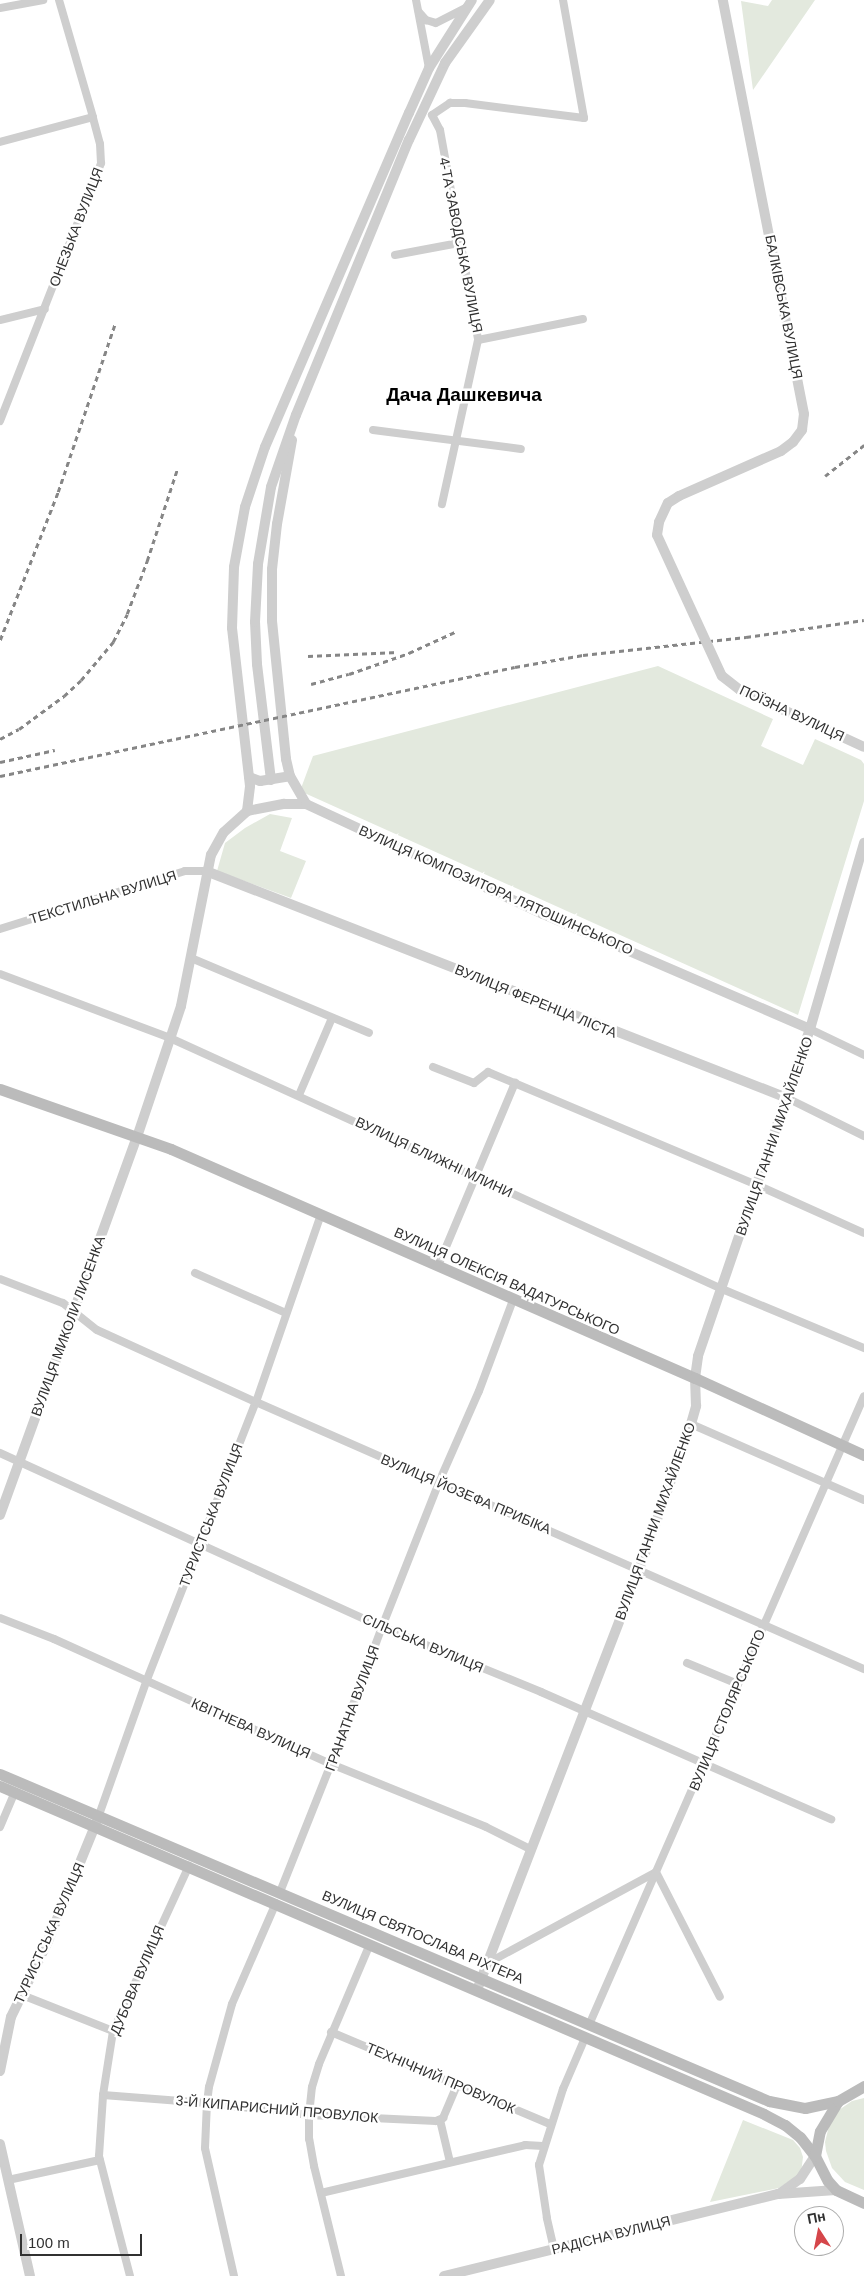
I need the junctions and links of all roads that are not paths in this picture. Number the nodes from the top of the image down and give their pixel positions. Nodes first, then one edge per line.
1 (43, 0) edge
2 (58, 0) edge
3 (416, 0) edge
4 (490, 0) edge
5 (563, 0) edge
6 (723, 0) edge
7 (469, 3) edge
8 (0, 8) edge
9 (418, 10) junction
10 (429, 68) junction
11 (421, 115) junction
12 (432, 115) junction
13 (93, 117) junction
14 (0, 142) edge
15 (459, 243) junction
16 (395, 255) dead end
17 (45, 309) junction
18 (583, 319) dead end
19 (0, 320) edge
20 (478, 340) junction
21 (296, 416) junction
22 (0, 421) edge
23 (373, 430) dead end
24 (455, 440) junction
25 (521, 449) dead end
26 (442, 504) dead end
27 (722, 676) joint
28 (864, 747) edge
29 (290, 776) junction
30 (249, 777) junction
31 (271, 780) junction
32 (306, 804) junction
33 (247, 811) junction
34 (864, 844) edge
35 (206, 871) junction
36 (0, 929) edge
37 (191, 958) junction
38 (0, 974) edge
39 (332, 1018) junction
40 (810, 1029) junction
41 (369, 1033) dead end
42 (170, 1038) junction
43 (864, 1055) edge
44 (432, 1067) dead end
45 (515, 1083) junction
46 (0, 1089) edge
47 (299, 1095) junction
48 (787, 1098) junction
49 (864, 1136) edge
50 (137, 1137) junction
51 (475, 1177) junction
52 (757, 1185) junction
53 (321, 1214) junction
54 (864, 1233) edge
55 (438, 1266) junction
56 (195, 1273) dead end
57 (0, 1279) edge
58 (722, 1289) junction
59 (513, 1300) junction
60 (73, 1310) junction
61 (286, 1313) junction
62 (864, 1348) edge
63 (695, 1378) junction
64 (864, 1396) edge
65 (256, 1402) junction
66 (692, 1424) junction
67 (842, 1445) junction
68 (0, 1453) edge
69 (864, 1455) edge
70 (19, 1460) junction
71 (439, 1482) junction
72 (826, 1483) junction
73 (864, 1500) edge
74 (0, 1515) edge
75 (200, 1543) junction
76 (639, 1570) junction
77 (0, 1618) edge
78 (763, 1625) junction
79 (382, 1627) junction
80 (688, 1663) dead end
81 (864, 1669) edge
82 (146, 1682) junction
83 (738, 1684) junction
84 (584, 1711) junction
85 (704, 1763) junction
86 (332, 1764) junction
87 (0, 1774) edge
88 (0, 1786) edge
89 (15, 1792) junction
90 (831, 1819) dead end
91 (97, 1820) junction
92 (0, 1827) edge
93 (530, 1849) junction
94 (189, 1866) junction
95 (656, 1872) junction
96 (278, 1898) junction
97 (370, 1944) junction
98 (486, 1964) junction
99 (481, 1977) junction
100 (477, 1990) junction
101 (22, 1995) junction
102 (720, 1997) dead end
103 (589, 2024) junction
104 (113, 2030) junction
105 (331, 2032) junction
106 (585, 2038) junction
107 (0, 2064) edge
108 (457, 2085) junction
109 (864, 2086) edge
110 (103, 2095) junction
111 (838, 2101) junction
112 (207, 2103) junction
113 (309, 2115) junction
114 (440, 2120) junction
115 (550, 2124) junction
116 (0, 2144) edge
117 (543, 2146) junction
118 (815, 2156) junction
119 (100, 2160) junction
120 (450, 2162) junction
121 (8, 2180) junction
122 (836, 2190) junction
123 (321, 2193) junction
124 (778, 2194) junction
125 (864, 2203) edge
126 (554, 2249) junction
127 (30, 2276) edge
128 (130, 2276) edge
129 (234, 2276) edge
130 (341, 2276) edge
131 (444, 2276) edge

1 - 8 street
2 - 13 street, ОНЕЗЬКА ВУЛИЦЯ
3 - 9 street
4 - 11 street
5 - 12 street
6 - 27 street, БАЛКІВСЬКА ВУЛИЦЯ, bridge
7 - 9 street
7 - 10 street
9 - 10 street
10 - 30 street
11 - 12 street
11 - 21 street
12 - 15 street, 4-ТА ЗАВОДСЬКА ВУЛИЦЯ
13 - 14 street
13 - 17 street, ОНЕЗЬКА ВУЛИЦЯ
15 - 16 street
15 - 20 street, 4-ТА ЗАВОДСЬКА ВУЛИЦЯ
17 - 19 street
17 - 22 street, ОНЕЗЬКА ВУЛИЦЯ
18 - 20 street
20 - 24 street, 4-ТА ЗАВОДСЬКА ВУЛИЦЯ
21 - 29 street
21 - 31 street
23 - 24 street
24 - 25 street
24 - 26 street, 4-ТА ЗАВОДСЬКА ВУЛИЦЯ
27 - 28 street, ПОЇЗНА ВУЛИЦЯ
29 - 31 street
29 - 32 street
30 - 31 street
30 - 33 street
32 - 33 street, ВУЛИЦЯ КОМПОЗИТОРА ЛЯТОШИНСЬКОГО
32 - 40 street, ВУЛИЦЯ КОМПОЗИТОРА ЛЯТОШИНСЬКОГО
33 - 35 street
34 - 40 street, ВУЛИЦЯ ГАННИ МИХАЙЛЕНКО
35 - 36 street, ТЕКСТИЛЬНА ВУЛИЦЯ
35 - 37 street, ВУЛИЦЯ МИКОЛИ ЛИСЕНКА
35 - 48 street, ВУЛИЦЯ ФЕРЕНЦА ЛІСТА
37 - 39 street
37 - 42 street, ВУЛИЦЯ МИКОЛИ ЛИСЕНКА
38 - 42 street, ВУЛИЦЯ БЛИЖНІ МЛИНИ
39 - 41 street
39 - 47 street
40 - 43 street
40 - 48 street, ВУЛИЦЯ ГАННИ МИХАЙЛЕНКО
42 - 47 street, ВУЛИЦЯ БЛИЖНІ МЛИНИ
42 - 50 street, ВУЛИЦЯ МИКОЛИ ЛИСЕНКА
44 - 45 street
45 - 51 street
45 - 52 street
46 - 50 main road, ВУЛИЦЯ ОЛЕКСІЯ ВАДАТУРСЬКОГО
47 - 51 street, ВУЛИЦЯ БЛИЖНІ МЛИНИ
48 - 49 street, ВУЛИЦЯ ФЕРЕНЦА ЛІСТА
48 - 52 street, ВУЛИЦЯ ГАННИ МИХАЙЛЕНКО
50 - 53 main road, ВУЛИЦЯ ОЛЕКСІЯ ВАДАТУРСЬКОГО
50 - 60 street, ВУЛИЦЯ МИКОЛИ ЛИСЕНКА
51 - 55 street
51 - 58 street, ВУЛИЦЯ БЛИЖНІ МЛИНИ
52 - 54 street
52 - 58 street, ВУЛИЦЯ ГАННИ МИХАЙЛЕНКО
53 - 55 main road, ВУЛИЦЯ ОЛЕКСІЯ ВАДАТУРСЬКОГО
53 - 61 street, ТУРИСТСЬКА ВУЛИЦЯ
55 - 59 main road, ВУЛИЦЯ ОЛЕКСІЯ ВАДАТУРСЬКОГО
56 - 61 street
57 - 60 street, ВУЛИЦЯ ЙОЗЕФА ПРИБІКА
58 - 62 street, ВУЛИЦЯ БЛИЖНІ МЛИНИ
58 - 63 street, ВУЛИЦЯ ГАННИ МИХАЙЛЕНКО
59 - 63 main road, ВУЛИЦЯ ОЛЕКСІЯ ВАДАТУРСЬКОГО
59 - 71 street, ГРАНАТНА ВУЛИЦЯ
60 - 65 street, ВУЛИЦЯ ЙОЗЕФА ПРИБІКА
60 - 70 street, ВУЛИЦЯ МИКОЛИ ЛИСЕНКА
61 - 65 street, ТУРИСТСЬКА ВУЛИЦЯ
63 - 66 street, ВУЛИЦЯ ГАННИ МИХАЙЛЕНКО
63 - 67 main road, ВУЛИЦЯ ОЛЕКСІЯ ВАДАТУРСЬКОГО
64 - 67 street, ВУЛИЦЯ СТОЛЯРСЬКОГО
65 - 71 street, ВУЛИЦЯ ЙОЗЕФА ПРИБІКА
65 - 75 street, ТУРИСТСЬКА ВУЛИЦЯ
66 - 72 street
66 - 76 street, ВУЛИЦЯ ГАННИ МИХАЙЛЕНКО
67 - 69 main road, ВУЛИЦЯ ОЛЕКСІЯ ВАДАТУРСЬКОГО
67 - 72 street, ВУЛИЦЯ СТОЛЯРСЬКОГО
68 - 70 street, СІЛЬСЬКА ВУЛИЦЯ
70 - 74 street, ВУЛИЦЯ МИКОЛИ ЛИСЕНКА
70 - 75 street, СІЛЬСЬКА ВУЛИЦЯ
71 - 76 street, ВУЛИЦЯ ЙОЗЕФА ПРИБІКА
71 - 79 street, ГРАНАТНА ВУЛИЦЯ
72 - 73 street
72 - 78 street, ВУЛИЦЯ СТОЛЯРСЬКОГО
75 - 79 street, СІЛЬСЬКА ВУЛИЦЯ
75 - 82 street, ТУРИСТСЬКА ВУЛИЦЯ
76 - 78 street, ВУЛИЦЯ ЙОЗЕФА ПРИБІКА
76 - 84 street, ВУЛИЦЯ ГАННИ МИХАЙЛЕНКО
77 - 82 street, КВІТНЕВА ВУЛИЦЯ
78 - 81 street, ВУЛИЦЯ ЙОЗЕФА ПРИБІКА
78 - 83 street, ВУЛИЦЯ СТОЛЯРСЬКОГО
79 - 84 street, СІЛЬСЬКА ВУЛИЦЯ
79 - 86 street, ГРАНАТНА ВУЛИЦЯ
80 - 83 street
82 - 86 street, КВІТНЕВА ВУЛИЦЯ
82 - 91 street, ТУРИСТСЬКА ВУЛИЦЯ
83 - 85 street, ВУЛИЦЯ СТОЛЯРСЬКОГО
84 - 85 street, СІЛЬСЬКА ВУЛИЦЯ
84 - 93 street, ВУЛИЦЯ ГАННИ МИХАЙЛЕНКО
85 - 90 street, СІЛЬСЬКА ВУЛИЦЯ
85 - 95 street, ВУЛИЦЯ СТОЛЯРСЬКОГО
86 - 93 street, КВІТНЕВА ВУЛИЦЯ
86 - 96 street, ГРАНАТНА ВУЛИЦЯ
87 - 91 main road, ВУЛИЦЯ СВЯТОСЛАВА РІХТЕРА
88 - 89 main road, ВУЛИЦЯ СВЯТОСЛАВА РІХТЕРА
89 - 91 main road, ВУЛИЦЯ СВЯТОСЛАВА РІХТЕРА
89 - 92 street
91 - 94 main road, ВУЛИЦЯ СВЯТОСЛАВА РІХТЕРА
91 - 96 main road, ВУЛИЦЯ СВЯТОСЛАВА РІХТЕРА
91 - 101 street, ТУРИСТСЬКА ВУЛИЦЯ
93 - 98 street, ВУЛИЦЯ ГАННИ МИХАЙЛЕНКО
94 - 96 main road, ВУЛИЦЯ СВЯТОСЛАВА РІХТЕРА
94 - 104 street, ДУБОВА ВУЛИЦЯ
95 - 98 street
95 - 102 street
95 - 103 street, ВУЛИЦЯ СТОЛЯРСЬКОГО
96 - 97 main road, ВУЛИЦЯ СВЯТОСЛАВА РІХТЕРА
96 - 99 main road, ВУЛИЦЯ СВЯТОСЛАВА РІХТЕРА
96 - 112 street, ГРАНАТНА ВУЛИЦЯ
97 - 100 main road, ВУЛИЦЯ СВЯТОСЛАВА РІХТЕРА
97 - 105 street
98 - 99 street, ВУЛИЦЯ ГАННИ МИХАЙЛЕНКО
99 - 100 street, ВУЛИЦЯ ГАННИ МИХАЙЛЕНКО
99 - 103 main road, ВУЛИЦЯ СВЯТОСЛАВА РІХТЕРА
100 - 106 main road, ВУЛИЦЯ СВЯТОСЛАВА РІХТЕРА
101 - 104 street
101 - 107 street, ТУРИСТСЬКА ВУЛИЦЯ
103 - 111 main road, ВУЛИЦЯ СВЯТОСЛАВА РІХТЕРА
104 - 110 street, ДУБОВА ВУЛИЦЯ
105 - 108 street, ТЕХНІЧНИЙ ПРОВУЛОК
105 - 113 street
106 - 115 street
106 - 118 main road, ВУЛИЦЯ СВЯТОСЛАВА РІХТЕРА
108 - 114 street
108 - 115 street, ТЕХНІЧНИЙ ПРОВУЛОК
109 - 111 main road
110 - 112 street, 3-Й КИПАРИСНИЙ ПРОВУЛОК
110 - 119 street, ДУБОВА ВУЛИЦЯ
111 - 118 main road
112 - 113 street, 3-Й КИПАРИСНИЙ ПРОВУЛОК
112 - 129 street, ГРАНАТНА ВУЛИЦЯ
113 - 114 street, 3-Й КИПАРИСНИЙ ПРОВУЛОК
113 - 123 street
114 - 120 street
115 - 117 street
116 - 121 street
117 - 120 street
117 - 126 street
118 - 122 main road, ВУЛИЦЯ СВЯТОСЛАВА РІХТЕРА
118 - 124 street, РАДІСНА ВУЛИЦЯ
119 - 121 street
119 - 128 street, ДУБОВА ВУЛИЦЯ
120 - 123 street
121 - 127 street
122 - 124 street, РАДІСНА ВУЛИЦЯ
122 - 125 main road
123 - 130 street
124 - 126 street, РАДІСНА ВУЛИЦЯ
126 - 131 street, РАДІСНА ВУЛИЦЯ

